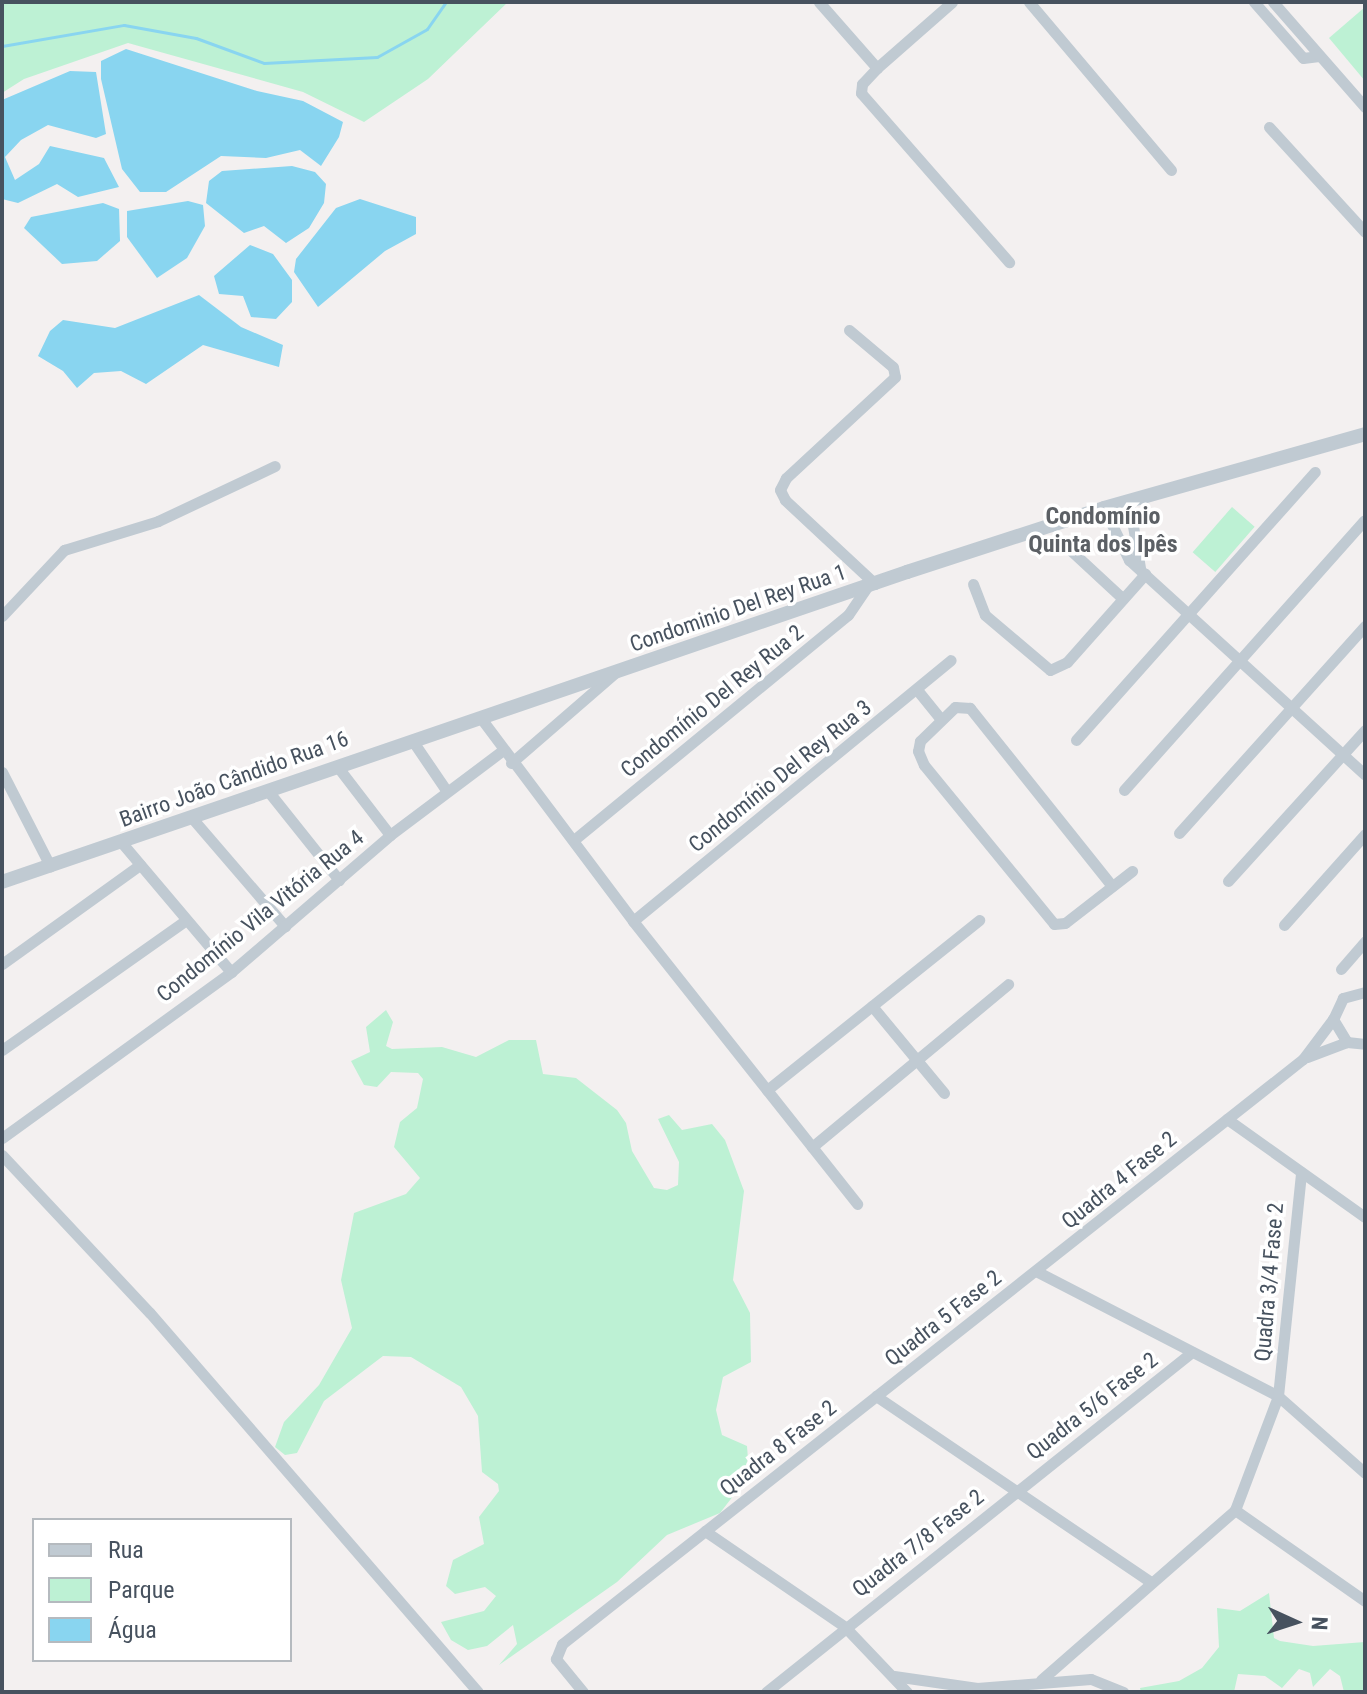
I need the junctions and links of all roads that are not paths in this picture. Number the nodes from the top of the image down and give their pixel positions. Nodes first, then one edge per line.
1 (819, 2) edge
2 (952, 2) edge
3 (1029, 2) edge
4 (1254, 2) edge
5 (1273, 2) edge
6 (1319, 56) junction
7 (877, 68) junction
8 (1365, 107) edge
9 (1269, 127) dead end
10 (1171, 170) dead end
11 (1365, 232) edge
12 (1009, 262) dead end
13 (849, 330) dead end
14 (1365, 434) edge
15 (275, 466) dead end
16 (1315, 472) dead end
17 (1129, 502) junction
18 (1104, 508) junction
19 (1364, 521) edge
20 (1066, 546) dead end
21 (1142, 571) junction
22 (973, 584) dead end
23 (871, 585) junction
24 (1121, 597) junction
25 (1187, 613) junction
26 (2, 616) edge
27 (1365, 626) edge
28 (951, 660) dead end
29 (1238, 661) junction
30 (615, 673) junction
31 (918, 691) junction
32 (1291, 708) junction
33 (480, 717) junction
34 (941, 719) junction
35 (1365, 730) edge
36 (412, 740) junction
37 (1076, 740) dead end
38 (502, 751) junction
39 (1342, 755) junction
40 (511, 763) junction
41 (337, 766) junction
42 (2, 772) edge
43 (1365, 775) edge
44 (446, 790) junction
45 (1124, 790) dead end
46 (268, 791) junction
47 (192, 818) junction
48 (1179, 833) dead end
49 (1365, 834) edge
50 (390, 835) junction
51 (575, 839) junction
52 (122, 843) junction
53 (140, 865) junction
54 (50, 866) junction
55 (1132, 871) dead end
56 (339, 880) junction
57 (1228, 881) dead end
58 (2, 882) edge
59 (1112, 886) junction
60 (186, 920) junction
61 (979, 920) dead end
62 (633, 921) junction
63 (1284, 925) dead end
64 (285, 926) junction
65 (1365, 941) edge
66 (2, 964) edge
67 (1341, 969) dead end
68 (231, 972) junction
69 (1008, 984) dead end
70 (1365, 992) edge
71 (872, 1006) junction
72 (1333, 1019) junction
73 (1347, 1042) junction
74 (1365, 1044) edge
75 (2, 1050) edge
76 (1303, 1059) junction
77 (915, 1061) junction
78 (767, 1090) junction
79 (944, 1093) dead end
80 (1227, 1119) junction
81 (2, 1138) edge
82 (812, 1147) junction
83 (2, 1155) edge
84 (1301, 1172) junction
85 (857, 1204) dead end
86 (1365, 1217) edge
87 (1036, 1271) junction
88 (1192, 1352) junction
89 (876, 1396) junction
90 (1278, 1396) junction
91 (1365, 1473) edge
92 (1016, 1491) junction
93 (1235, 1510) junction
94 (705, 1531) junction
95 (1151, 1582) junction
96 (1365, 1601) edge
97 (845, 1627) junction
98 (894, 1676) junction
99 (1041, 1680) junction
100 (478, 1692) edge
101 (583, 1692) edge
102 (766, 1692) edge
103 (907, 1692) edge
104 (1124, 1692) edge

1 - 7 street
2 - 7 street
3 - 10 street
4 - 6 street
5 - 6 street
6 - 8 street
7 - 12 street
9 - 11 street
13 - 23 street
14 - 17 street, Condominio Del Rey Rua 1
15 - 26 street
16 - 25 street
17 - 18 street, Condominio Del Rey Rua 1
17 - 21 street
18 - 21 street
18 - 23 street, Condominio Del Rey Rua 1
19 - 29 street
20 - 24 street
21 - 24 street
21 - 25 street
22 - 24 street
23 - 30 street, Condominio Del Rey Rua 1
23 - 51 street, Condomínio Del Rey Rua 2
25 - 29 street
25 - 37 street
27 - 32 street
28 - 31 street, Condomínio Del Rey Rua 3
29 - 32 street
29 - 45 street
30 - 33 street, Condominio Del Rey Rua 1
30 - 40 street, Condominio Del Rey Rua 1
31 - 34 street
31 - 62 street, Condomínio Del Rey Rua 3
32 - 39 street
32 - 48 street
33 - 36 street, Bairro João Cândido Rua 16
33 - 38 street
34 - 59 street
34 - 59 street
35 - 39 street
36 - 41 street, Bairro João Cândido Rua 16
36 - 44 street
38 - 40 street
38 - 44 street, Condomínio Vila Vitória Rua 4
39 - 43 street
39 - 57 street
40 - 51 street
41 - 46 street, Bairro João Cândido Rua 16
41 - 50 street
42 - 54 street
44 - 50 street, Condomínio Vila Vitória Rua 4
46 - 47 street, Bairro João Cândido Rua 16
46 - 56 street
47 - 52 street, Bairro João Cândido Rua 16
47 - 64 street
49 - 63 street
50 - 56 street, Condomínio Vila Vitória Rua 4
51 - 62 street
52 - 53 street
52 - 54 street, Bairro João Cândido Rua 16
53 - 60 street
53 - 66 street
54 - 58 street, Bairro João Cândido Rua 16
55 - 59 street
56 - 64 street, Condomínio Vila Vitória Rua 4
60 - 68 street
60 - 75 street
61 - 71 street
62 - 78 street
64 - 68 street, Condomínio Vila Vitória Rua 4
65 - 67 street
68 - 81 street, Condomínio Vila Vitória Rua 4
69 - 77 street
70 - 72 street
71 - 77 street
71 - 78 street
72 - 73 street
72 - 76 street
73 - 74 street
73 - 76 street
76 - 80 street, Quadra 4 Fase 2
77 - 79 street
77 - 82 street
78 - 82 street
80 - 84 street
80 - 87 street, Quadra 4 Fase 2
82 - 85 street
83 - 100 street
84 - 86 street
84 - 90 street, Quadra 3/4 Fase 2
87 - 88 street
87 - 89 street, Quadra 5 Fase 2
88 - 90 street
88 - 92 street, Quadra 5/6 Fase 2
89 - 92 street
89 - 94 street, Quadra 8 Fase 2
90 - 91 street
90 - 93 street, Quadra 3/4 Fase 2
92 - 95 street
92 - 97 street, Quadra 7/8 Fase 2
93 - 95 street
93 - 96 street
94 - 97 street
94 - 101 street, Quadra 8 Fase 2
95 - 99 street
97 - 98 street
97 - 102 street, Quadra 7/8 Fase 2
98 - 99 street
98 - 103 street
99 - 104 street

